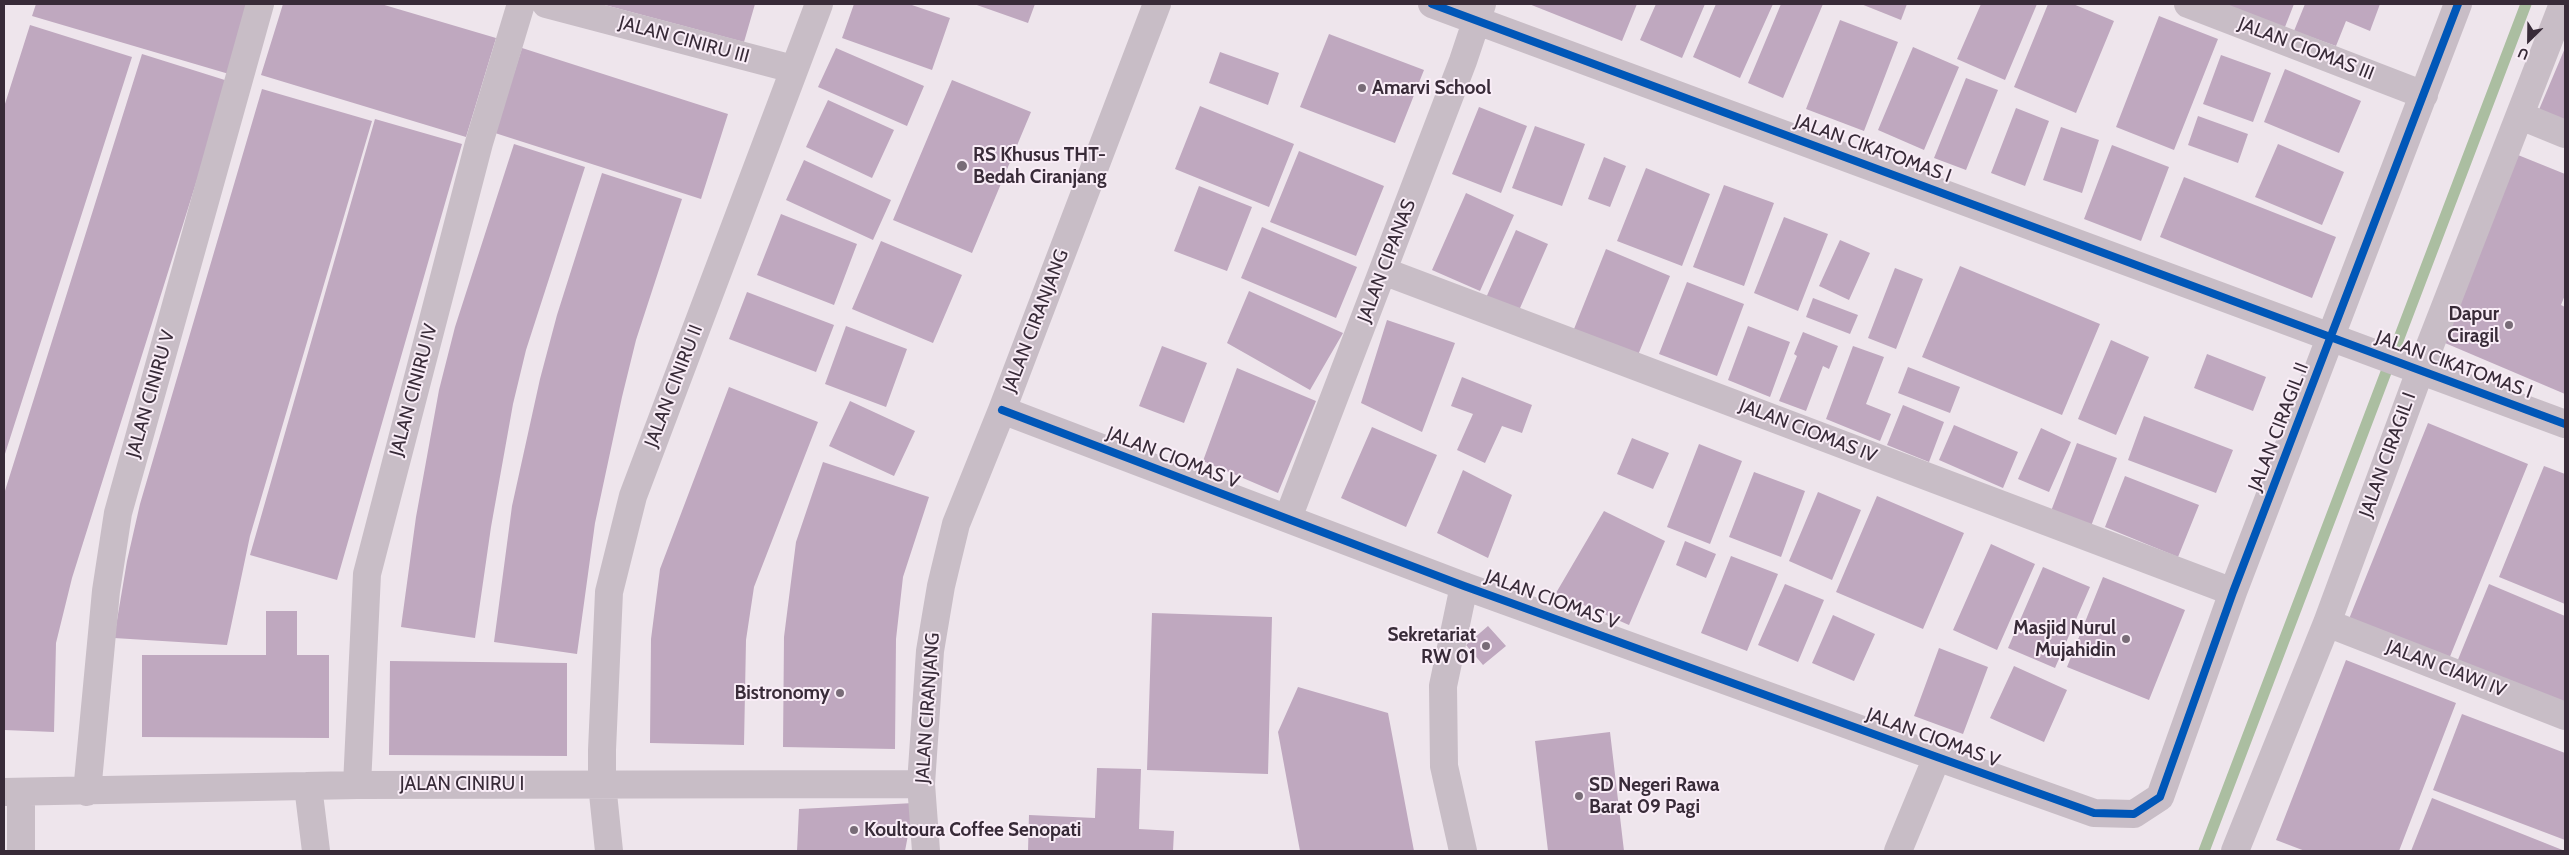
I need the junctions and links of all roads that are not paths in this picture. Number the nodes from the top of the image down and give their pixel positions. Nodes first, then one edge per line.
1 (260, 4) edge
2 (521, 4) edge
3 (546, 4) edge
4 (819, 4) edge
5 (1157, 4) edge
6 (1432, 4) edge
7 (2188, 4) edge
8 (2458, 4) edge
9 (2564, 4) edge
10 (1480, 12) edge
11 (793, 69) junction
12 (2424, 96) junction
13 (2521, 116) junction
14 (2565, 134) edge
15 (1383, 271) junction
16 (2331, 337) junction
17 (2410, 367) junction
18 (1002, 410) junction
19 (2565, 424) edge
20 (1288, 518) junction
21 (1464, 586) junction
22 (2233, 592) junction
23 (2327, 623) junction
24 (2565, 716) edge
25 (1938, 757) junction
26 (602, 784) junction
27 (921, 784) junction
28 (357, 785) junction
29 (308, 786) junction
30 (12, 792) edge
31 (87, 792) junction
32 (2094, 812) joint
33 (2238, 850) edge
34 (21, 851) edge
35 (316, 851) edge
36 (609, 851) edge
37 (926, 851) edge
38 (1463, 851) edge
39 (1898, 851) edge

1 - 31 street, JALAN CINIRU V
2 - 28 street, JALAN CINIRU IV
3 - 11 street, JALAN CINIRU III
4 - 11 street, JALAN CINIRU II
5 - 18 street, JALAN CIRANJANG
6 - 10 street, JALAN CIKATOMAS I
7 - 12 street, JALAN CIOMAS III
8 - 12 street, JALAN CIRAGIL II
9 - 13 street, JALAN CIRAGIL I
10 - 15 street, JALAN CIPANAS
10 - 16 street, JALAN CIKATOMAS I
11 - 26 street, JALAN CINIRU II
12 - 16 street, JALAN CIRAGIL II
13 - 14 street
13 - 17 street, JALAN CIRAGIL I
15 - 20 street, JALAN CIPANAS
15 - 22 street, JALAN CIOMAS IV
16 - 17 street, JALAN CIKATOMAS I
16 - 22 street, JALAN CIRAGIL II
17 - 19 street, JALAN CIKATOMAS I
17 - 23 street, JALAN CIRAGIL I
18 - 20 street, JALAN CIOMAS V
18 - 27 street, JALAN CIRANJANG
20 - 21 street, JALAN CIOMAS V
21 - 25 street, JALAN CIOMAS V
21 - 38 street
22 - 32 street, JALAN CIRAGIL II
23 - 24 street, JALAN CIAWI IV
23 - 33 street, JALAN CIRAGIL I
25 - 32 street, JALAN CIOMAS V
25 - 39 street
26 - 27 street, JALAN CINIRU I
26 - 28 street, JALAN CINIRU I
26 - 36 street, JALAN CINIRU II
27 - 37 street, JALAN CIRANJANG
28 - 29 street, JALAN CINIRU I
29 - 31 street, JALAN CINIRU I
29 - 35 street
30 - 31 street, JALAN CINIRU I
30 - 34 street

